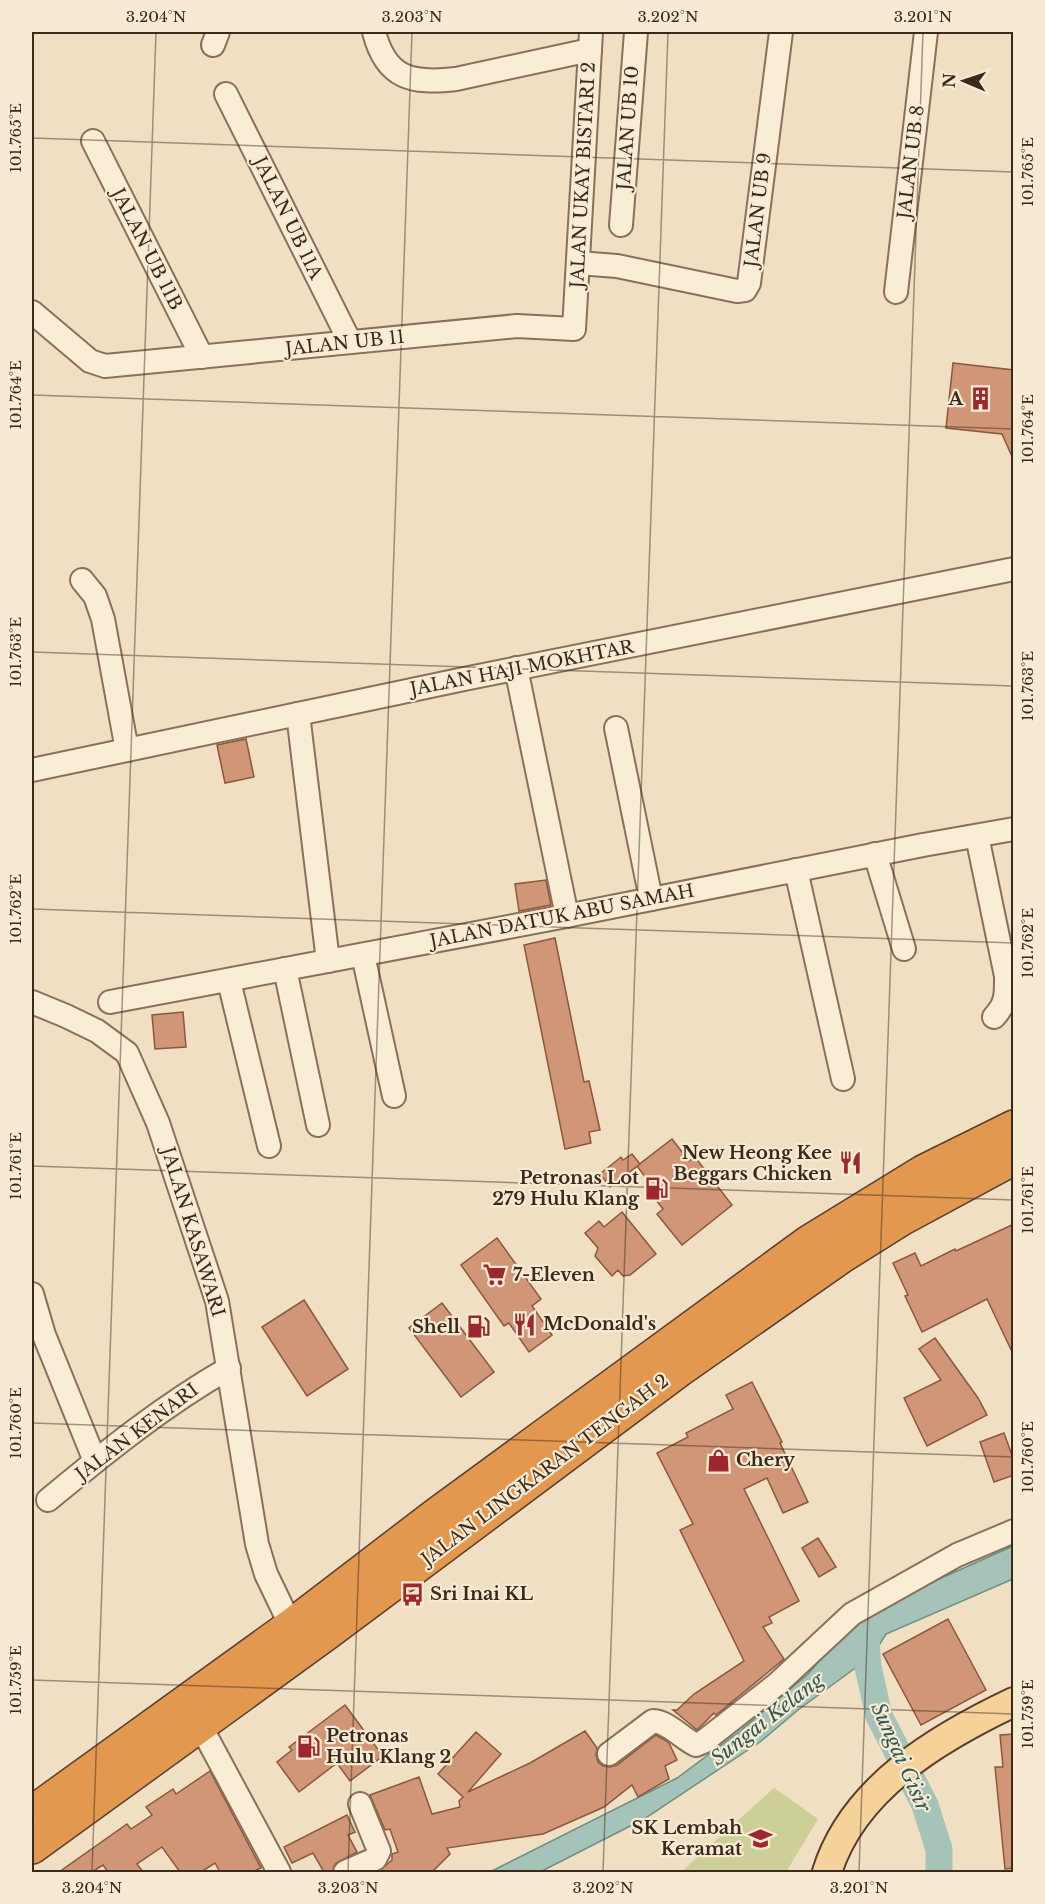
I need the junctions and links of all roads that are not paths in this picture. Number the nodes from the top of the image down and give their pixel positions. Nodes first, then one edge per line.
1 (374, 32) edge
2 (636, 32) edge
3 (781, 32) edge
4 (926, 32) edge
5 (591, 41) edge
6 (226, 94) dead end
7 (93, 141) dead end
8 (621, 225) dead end
9 (578, 263) junction
10 (896, 292) dead end
11 (32, 312) edge
12 (575, 318) joint
13 (350, 342) junction
14 (202, 357) junction
15 (1014, 569) edge
16 (82, 580) dead end
17 (516, 668) junction
18 (298, 714) junction
19 (616, 728) dead end
20 (127, 750) junction
21 (32, 770) edge
22 (1014, 829) edge
23 (977, 836) junction
24 (875, 854) junction
25 (796, 870) junction
26 (651, 899) junction
27 (567, 916) junction
28 (904, 949) dead end
29 (363, 955) junction
30 (328, 961) junction
31 (285, 969) junction
32 (228, 981) junction
33 (32, 1002) edge
34 (110, 1002) dead end
35 (994, 1017) dead end
36 (843, 1079) dead end
37 (394, 1096) dead end
38 (318, 1125) dead end
39 (1014, 1127) edge
40 (269, 1146) dead end
41 (1014, 1158) edge
42 (32, 1294) edge
43 (229, 1368) junction
44 (95, 1461) junction
45 (48, 1500) dead end
46 (1014, 1531) edge
47 (291, 1626) junction
48 (1014, 1702) edge
49 (200, 1725) junction
50 (609, 1754) dead end
51 (360, 1804) dead end
52 (32, 1813) edge
53 (32, 1847) edge
54 (279, 1872) edge
55 (345, 1872) edge
56 (827, 1872) edge

1 - 5 street
2 - 8 street, JALAN UB 10
3 - 9 street, JALAN UB 9
4 - 10 street, JALAN UB 8
5 - 9 street, JALAN UKAY BISTARI 2
6 - 13 street, JALAN UB 11A
7 - 14 street, JALAN UB 11B
9 - 12 street, JALAN UKAY BISTARI 2
11 - 14 street, JALAN UB 11
12 - 13 street, JALAN UB 11
13 - 14 street, JALAN UB 11
15 - 17 street, JALAN HAJI MOKHTAR
16 - 20 street
17 - 18 street, JALAN HAJI MOKHTAR
17 - 27 street
18 - 20 street, JALAN HAJI MOKHTAR
18 - 30 street
19 - 26 street
20 - 21 street, JALAN HAJI MOKHTAR
22 - 23 street, JALAN DATUK ABU SAMAH
23 - 24 street, JALAN DATUK ABU SAMAH
23 - 35 street
24 - 25 street, JALAN DATUK ABU SAMAH
24 - 28 street
25 - 26 street, JALAN DATUK ABU SAMAH
25 - 36 street
26 - 27 street, JALAN DATUK ABU SAMAH
27 - 29 street, JALAN DATUK ABU SAMAH
29 - 30 street, JALAN DATUK ABU SAMAH
29 - 37 street
30 - 31 street, JALAN DATUK ABU SAMAH
31 - 32 street, JALAN DATUK ABU SAMAH
31 - 38 street
32 - 34 street, JALAN DATUK ABU SAMAH
32 - 40 street
33 - 43 street, JALAN KASAWARI
39 - 47 highway, JALAN LINGKARAN TENGAH 2
41 - 49 highway, JALAN LINGKARAN TENGAH 2
42 - 44 street
43 - 44 street, JALAN KENARI
43 - 47 street, JALAN KASAWARI
44 - 45 street, JALAN KENARI
46 - 50 street
47 - 52 highway, JALAN LINGKARAN TENGAH 2
48 - 56 main road
49 - 53 highway, JALAN LINGKARAN TENGAH 2
49 - 54 street
51 - 55 street

